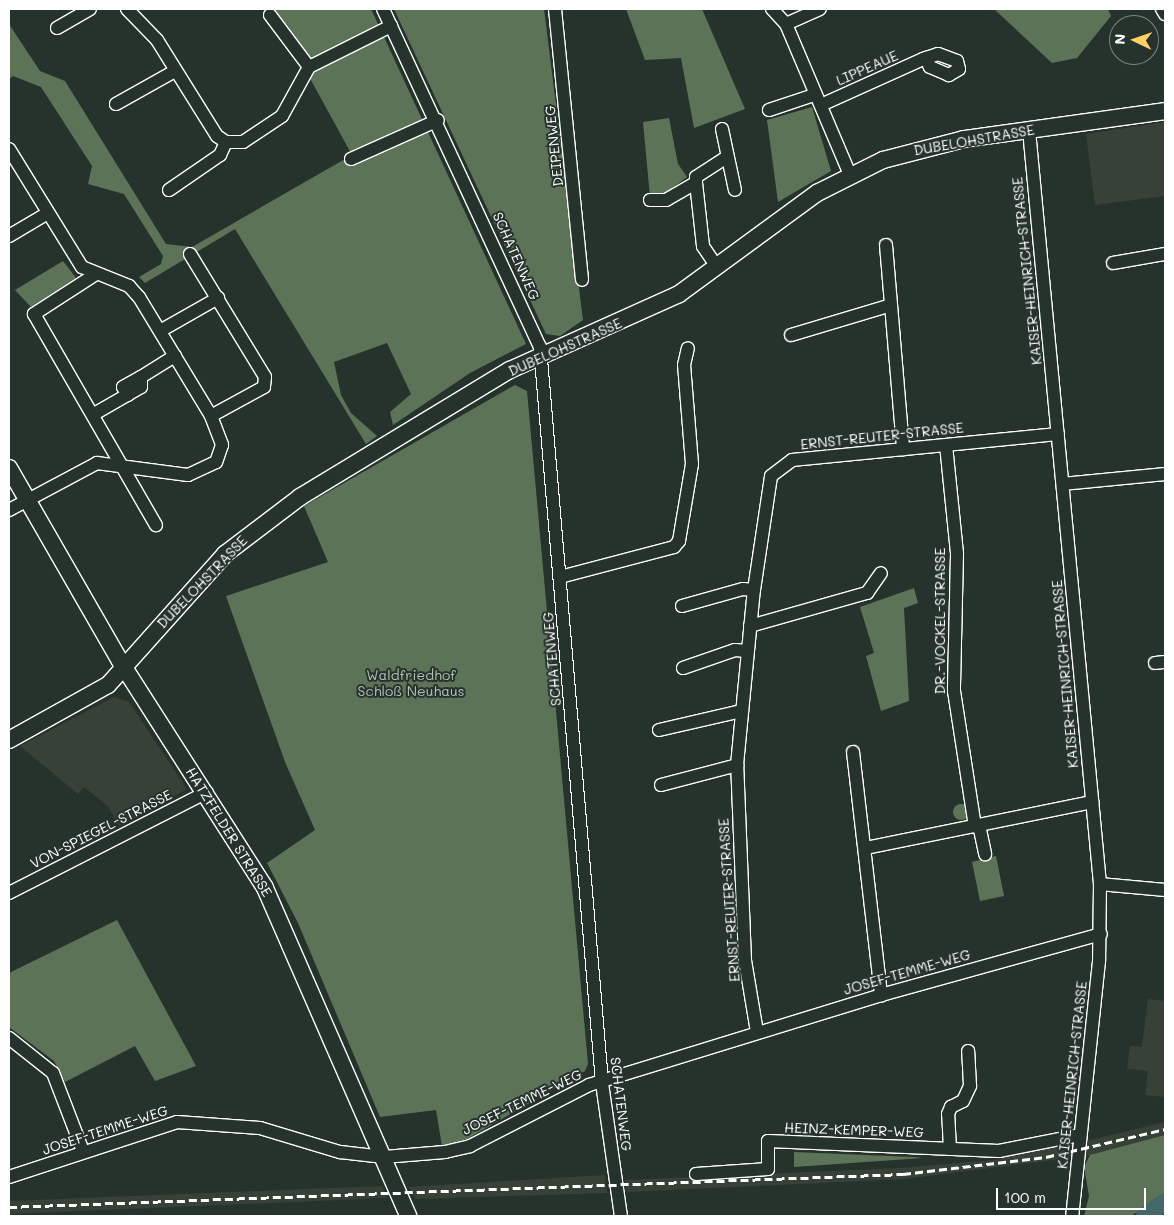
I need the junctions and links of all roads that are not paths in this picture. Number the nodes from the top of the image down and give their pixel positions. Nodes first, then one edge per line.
1 (90, 9) edge
2 (128, 9) edge
3 (383, 9) edge
4 (555, 9) edge
5 (772, 9) edge
6 (820, 9) edge
7 (1162, 9) edge
8 (1165, 14) edge
9 (270, 15) dead end
10 (786, 24) junction
11 (391, 26) junction
12 (57, 28) dead end
13 (926, 58) dead end
14 (309, 67) junction
15 (175, 71) junction
16 (817, 100) junction
17 (116, 104) dead end
18 (769, 110) dead end
19 (1165, 112) edge
20 (438, 120) junction
21 (722, 129) dead end
22 (1029, 130) junction
23 (226, 142) junction
24 (9, 149) edge
25 (725, 158) junction
26 (351, 159) dead end
27 (850, 175) junction
28 (696, 183) junction
29 (168, 190) dead end
30 (735, 190) dead end
31 (650, 200) dead end
32 (46, 214) junction
33 (9, 236) edge
34 (886, 245) dead end
35 (190, 254) dead end
36 (1165, 254) edge
37 (1113, 263) dead end
38 (717, 267) junction
39 (96, 274) junction
40 (582, 280) dead end
41 (218, 298) junction
42 (891, 305) junction
43 (160, 331) junction
44 (791, 336) dead end
45 (688, 348) dead end
46 (175, 356) junction
47 (540, 356) junction
48 (94, 414) junction
49 (211, 416) junction
50 (1058, 434) junction
51 (946, 445) junction
52 (903, 449) junction
53 (121, 463) junction
54 (9, 468) edge
55 (1165, 474) edge
56 (1063, 484) junction
57 (28, 501) junction
58 (9, 510) edge
59 (156, 525) dead end
60 (882, 573) dead end
61 (560, 577) junction
62 (754, 590) junction
63 (682, 606) dead end
64 (750, 626) junction
65 (747, 651) junction
66 (123, 666) junction
67 (683, 668) dead end
68 (741, 711) junction
69 (659, 730) dead end
70 (9, 740) edge
71 (853, 752) dead end
72 (737, 766) junction
73 (661, 785) dead end
74 (206, 792) junction
75 (1092, 802) junction
76 (977, 825) junction
77 (866, 848) junction
78 (985, 854) dead end
79 (1100, 884) junction
80 (1165, 890) edge
81 (9, 893) edge
82 (1100, 934) junction
83 (881, 995) junction
84 (757, 1032) junction
85 (9, 1038) edge
86 (968, 1051) dead end
87 (602, 1083) junction
88 (1080, 1135) junction
89 (950, 1149) junction
90 (83, 1151) junction
91 (384, 1157) junction
92 (696, 1174) dead end
93 (9, 1177) edge
94 (408, 1216) edge
95 (621, 1216) edge
96 (1072, 1216) edge

1 - 12 street
2 - 15 street
3 - 11 street, SCHATENWEG
4 - 40 street, DEIPENWEG
5 - 10 street
6 - 10 street
7 - 8 street
9 - 14 street
10 - 16 street
11 - 14 street
11 - 20 street, SCHATENWEG
13 - 16 street, LIPPEAUE
14 - 23 street
15 - 17 street
15 - 23 street
16 - 18 street, LIPPEAUE
16 - 27 street
19 - 22 main road, DUBELOHSTRASSE
20 - 26 street
20 - 47 street, SCHATENWEG
21 - 25 street
22 - 27 main road, DUBELOHSTRASSE
22 - 50 street, KAISER-HEINRICH-STRASSE
23 - 29 street
24 - 32 street
25 - 28 street
25 - 30 street
27 - 38 main road, DUBELOHSTRASSE
28 - 31 street
28 - 38 street
32 - 33 street
32 - 39 street
34 - 42 street
35 - 41 street
36 - 37 street
38 - 47 main road, DUBELOHSTRASSE
39 - 43 street
39 - 48 street
41 - 43 street
41 - 49 street
42 - 44 street
42 - 52 street
43 - 46 street
45 - 61 street
46 - 48 street
46 - 49 street
47 - 61 street, SCHATENWEG
47 - 66 main road, DUBELOHSTRASSE
48 - 53 street
49 - 53 street
50 - 51 street, ERNST-REUTER-STRASSE
50 - 56 street, KAISER-HEINRICH-STRASSE
51 - 52 street, ERNST-REUTER-STRASSE
51 - 76 street, DR.-VOCKEL-STRASSE
52 - 62 street, ERNST-REUTER-STRASSE
53 - 57 street
53 - 59 street
54 - 57 main road, HATZFELDER STRASSE
55 - 56 street
56 - 75 street, KAISER-HEINRICH-STRASSE
57 - 58 street
57 - 66 main road, HATZFELDER STRASSE
60 - 64 street
61 - 87 street, SCHATENWEG
62 - 63 street
62 - 64 street, ERNST-REUTER-STRASSE
64 - 65 street, ERNST-REUTER-STRASSE
65 - 67 street
65 - 68 street, ERNST-REUTER-STRASSE
66 - 70 main road, DUBELOHSTRASSE
66 - 74 main road, HATZFELDER STRASSE
68 - 69 street
68 - 72 street, ERNST-REUTER-STRASSE
71 - 77 street
72 - 73 street
72 - 84 street, ERNST-REUTER-STRASSE
74 - 81 street, VON-SPIEGEL-STRASSE
74 - 91 main road, HATZFELDER STRASSE
75 - 76 street
75 - 79 street, KAISER-HEINRICH-STRASSE
76 - 77 street
76 - 78 street, DR.-VOCKEL-STRASSE
77 - 83 street
79 - 80 street
79 - 82 street, KAISER-HEINRICH-STRASSE
82 - 83 street, JOSEF-TEMME-WEG
82 - 88 street, KAISER-HEINRICH-STRASSE
83 - 84 street, JOSEF-TEMME-WEG
84 - 87 street, JOSEF-TEMME-WEG
85 - 90 street
86 - 89 street
87 - 91 street, JOSEF-TEMME-WEG
87 - 95 street, SCHATENWEG
88 - 89 street, HEINZ-KEMPER-WEG
88 - 96 street, KAISER-HEINRICH-STRASSE
89 - 92 street, HEINZ-KEMPER-WEG
90 - 91 street, JOSEF-TEMME-WEG
90 - 93 street, JOSEF-TEMME-WEG
91 - 94 main road, HATZFELDER STRASSE

